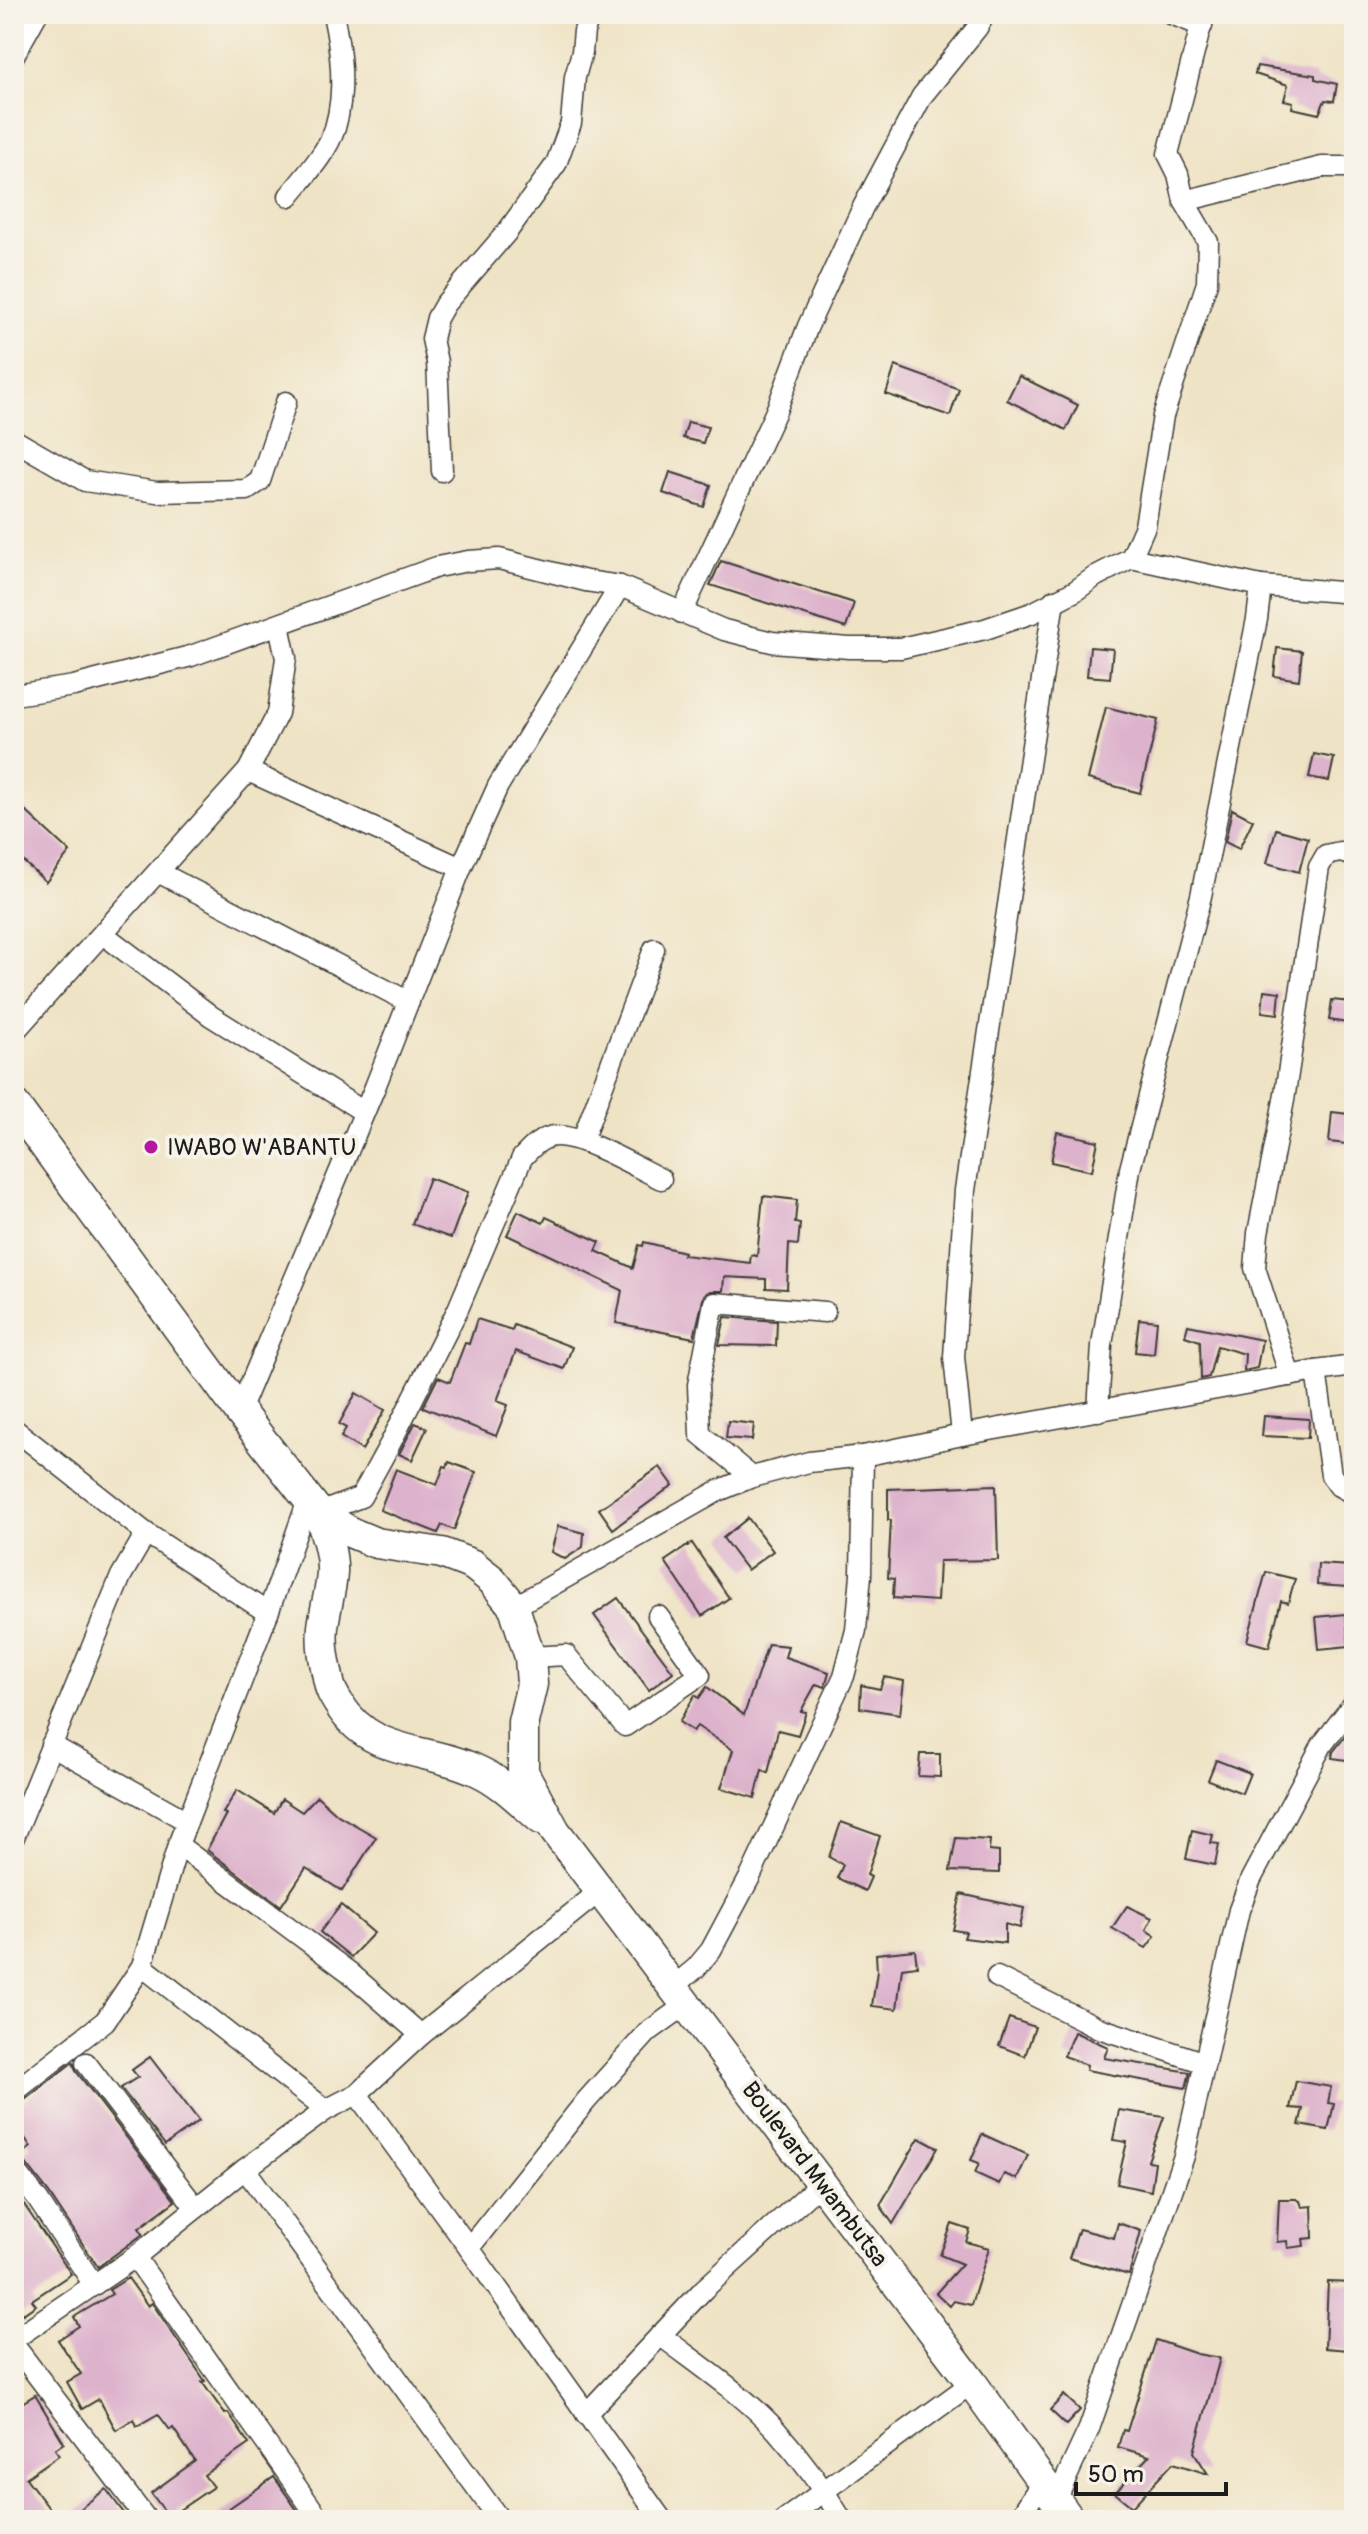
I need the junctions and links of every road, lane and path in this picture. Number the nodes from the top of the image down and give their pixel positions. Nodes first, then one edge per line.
1 (37, 14) edge
2 (333, 14) edge
3 (591, 14) edge
4 (985, 14) edge
5 (1171, 14) edge
6 (1203, 20) edge
7 (14, 55) edge
8 (1354, 167) edge
9 (289, 196) dead end
10 (1184, 201) junction
11 (286, 402) dead end
12 (14, 440) edge
13 (442, 471) dead end
14 (1131, 558) junction
15 (620, 586) junction
16 (1261, 586) junction
17 (1354, 593) edge
18 (1054, 600) junction
19 (682, 613) junction
20 (279, 625) junction
21 (14, 695) edge
22 (248, 771) junction
23 (1354, 856) edge
24 (461, 868) junction
25 (158, 872) junction
26 (103, 934) junction
27 (654, 949) dead end
28 (409, 1002) junction
29 (14, 1032) edge
30 (14, 1104) edge
31 (364, 1112) junction
32 (582, 1141) junction
33 (661, 1179) dead end
34 (825, 1312) dead end
35 (1354, 1366) edge
36 (1316, 1371) junction
37 (1290, 1376) junction
38 (239, 1411) junction
39 (1098, 1411) junction
40 (15, 1433) edge
41 (962, 1435) junction
42 (863, 1456) junction
43 (752, 1477) junction
44 (1354, 1494) edge
45 (314, 1506) junction
46 (146, 1533) junction
47 (514, 1607) junction
48 (268, 1613) junction
49 (658, 1616) dead end
50 (530, 1657) junction
51 (1354, 1703) edge
52 (51, 1745) junction
53 (187, 1821) junction
54 (555, 1831) junction
55 (14, 1837) edge
56 (178, 1845) junction
57 (600, 1891) junction
58 (142, 1966) junction
59 (997, 1977) dead end
60 (680, 1996) junction
61 (421, 2035) junction
62 (86, 2063) dead end
63 (1205, 2063) junction
64 (14, 2092) edge
65 (357, 2094) junction
66 (326, 2110) junction
67 (14, 2169) edge
68 (245, 2169) junction
69 (821, 2183) junction
70 (196, 2208) junction
71 (469, 2248) junction
72 (135, 2257) junction
73 (94, 2285) junction
74 (660, 2335) junction
75 (14, 2342) edge
76 (972, 2383) junction
77 (586, 2414) junction
78 (824, 2491) junction
79 (1056, 2501) edge
80 (147, 2520) edge
81 (320, 2520) edge
82 (500, 2520) edge
83 (662, 2520) edge
84 (784, 2520) edge
85 (842, 2520) edge
86 (1018, 2520) edge

1 - 7 street
2 - 9 street
3 - 13 street
4 - 19 street
5 - 6 street
6 - 10 street
8 - 10 street
10 - 14 street
11 - 12 street
14 - 16 street
14 - 18 street
15 - 19 street
15 - 20 street
15 - 24 street
16 - 17 street
16 - 39 street
18 - 19 street
18 - 41 street
20 - 21 street
20 - 22 street
22 - 24 street
22 - 25 street
23 - 37 street
24 - 28 street
25 - 26 street
25 - 28 street
26 - 29 street
26 - 31 street
27 - 32 street
28 - 31 street
30 - 38 highway
31 - 38 street
32 - 33 street
32 - 45 street
34 - 43 street
35 - 36 street
36 - 37 street
36 - 44 street
37 - 39 street
38 - 45 highway
39 - 41 street
40 - 46 street
41 - 42 street
42 - 43 street
42 - 60 street
43 - 47 street
45 - 47 highway, Boulevard Mwambutsa
45 - 48 street
45 - 54 highway, Boulevard Mwambutsa
46 - 48 street
46 - 52 street
47 - 50 highway, Boulevard Mwambutsa
48 - 53 street
49 - 50 street
50 - 54 highway, Boulevard Mwambutsa
51 - 63 street
52 - 53 street
52 - 55 street
53 - 56 street
54 - 57 highway, Boulevard Mwambutsa
56 - 58 street
56 - 61 street
57 - 60 highway, Boulevard Mwambutsa
57 - 61 street
58 - 64 street
58 - 66 street
59 - 63 street
60 - 69 highway, Boulevard Mwambutsa
60 - 71 street
61 - 65 street
62 - 70 street
63 - 79 street
65 - 66 street
65 - 71 street
66 - 68 street
67 - 73 street
68 - 70 street
68 - 82 street
69 - 74 street
69 - 76 highway, Boulevard Mwambutsa
70 - 72 street
71 - 77 street
72 - 73 street
72 - 81 street
73 - 75 street
74 - 77 street
74 - 78 street
75 - 80 street
76 - 78 street
76 - 79 highway, Boulevard Mwambutsa
77 - 83 street
78 - 84 street
78 - 85 street
79 - 86 street

